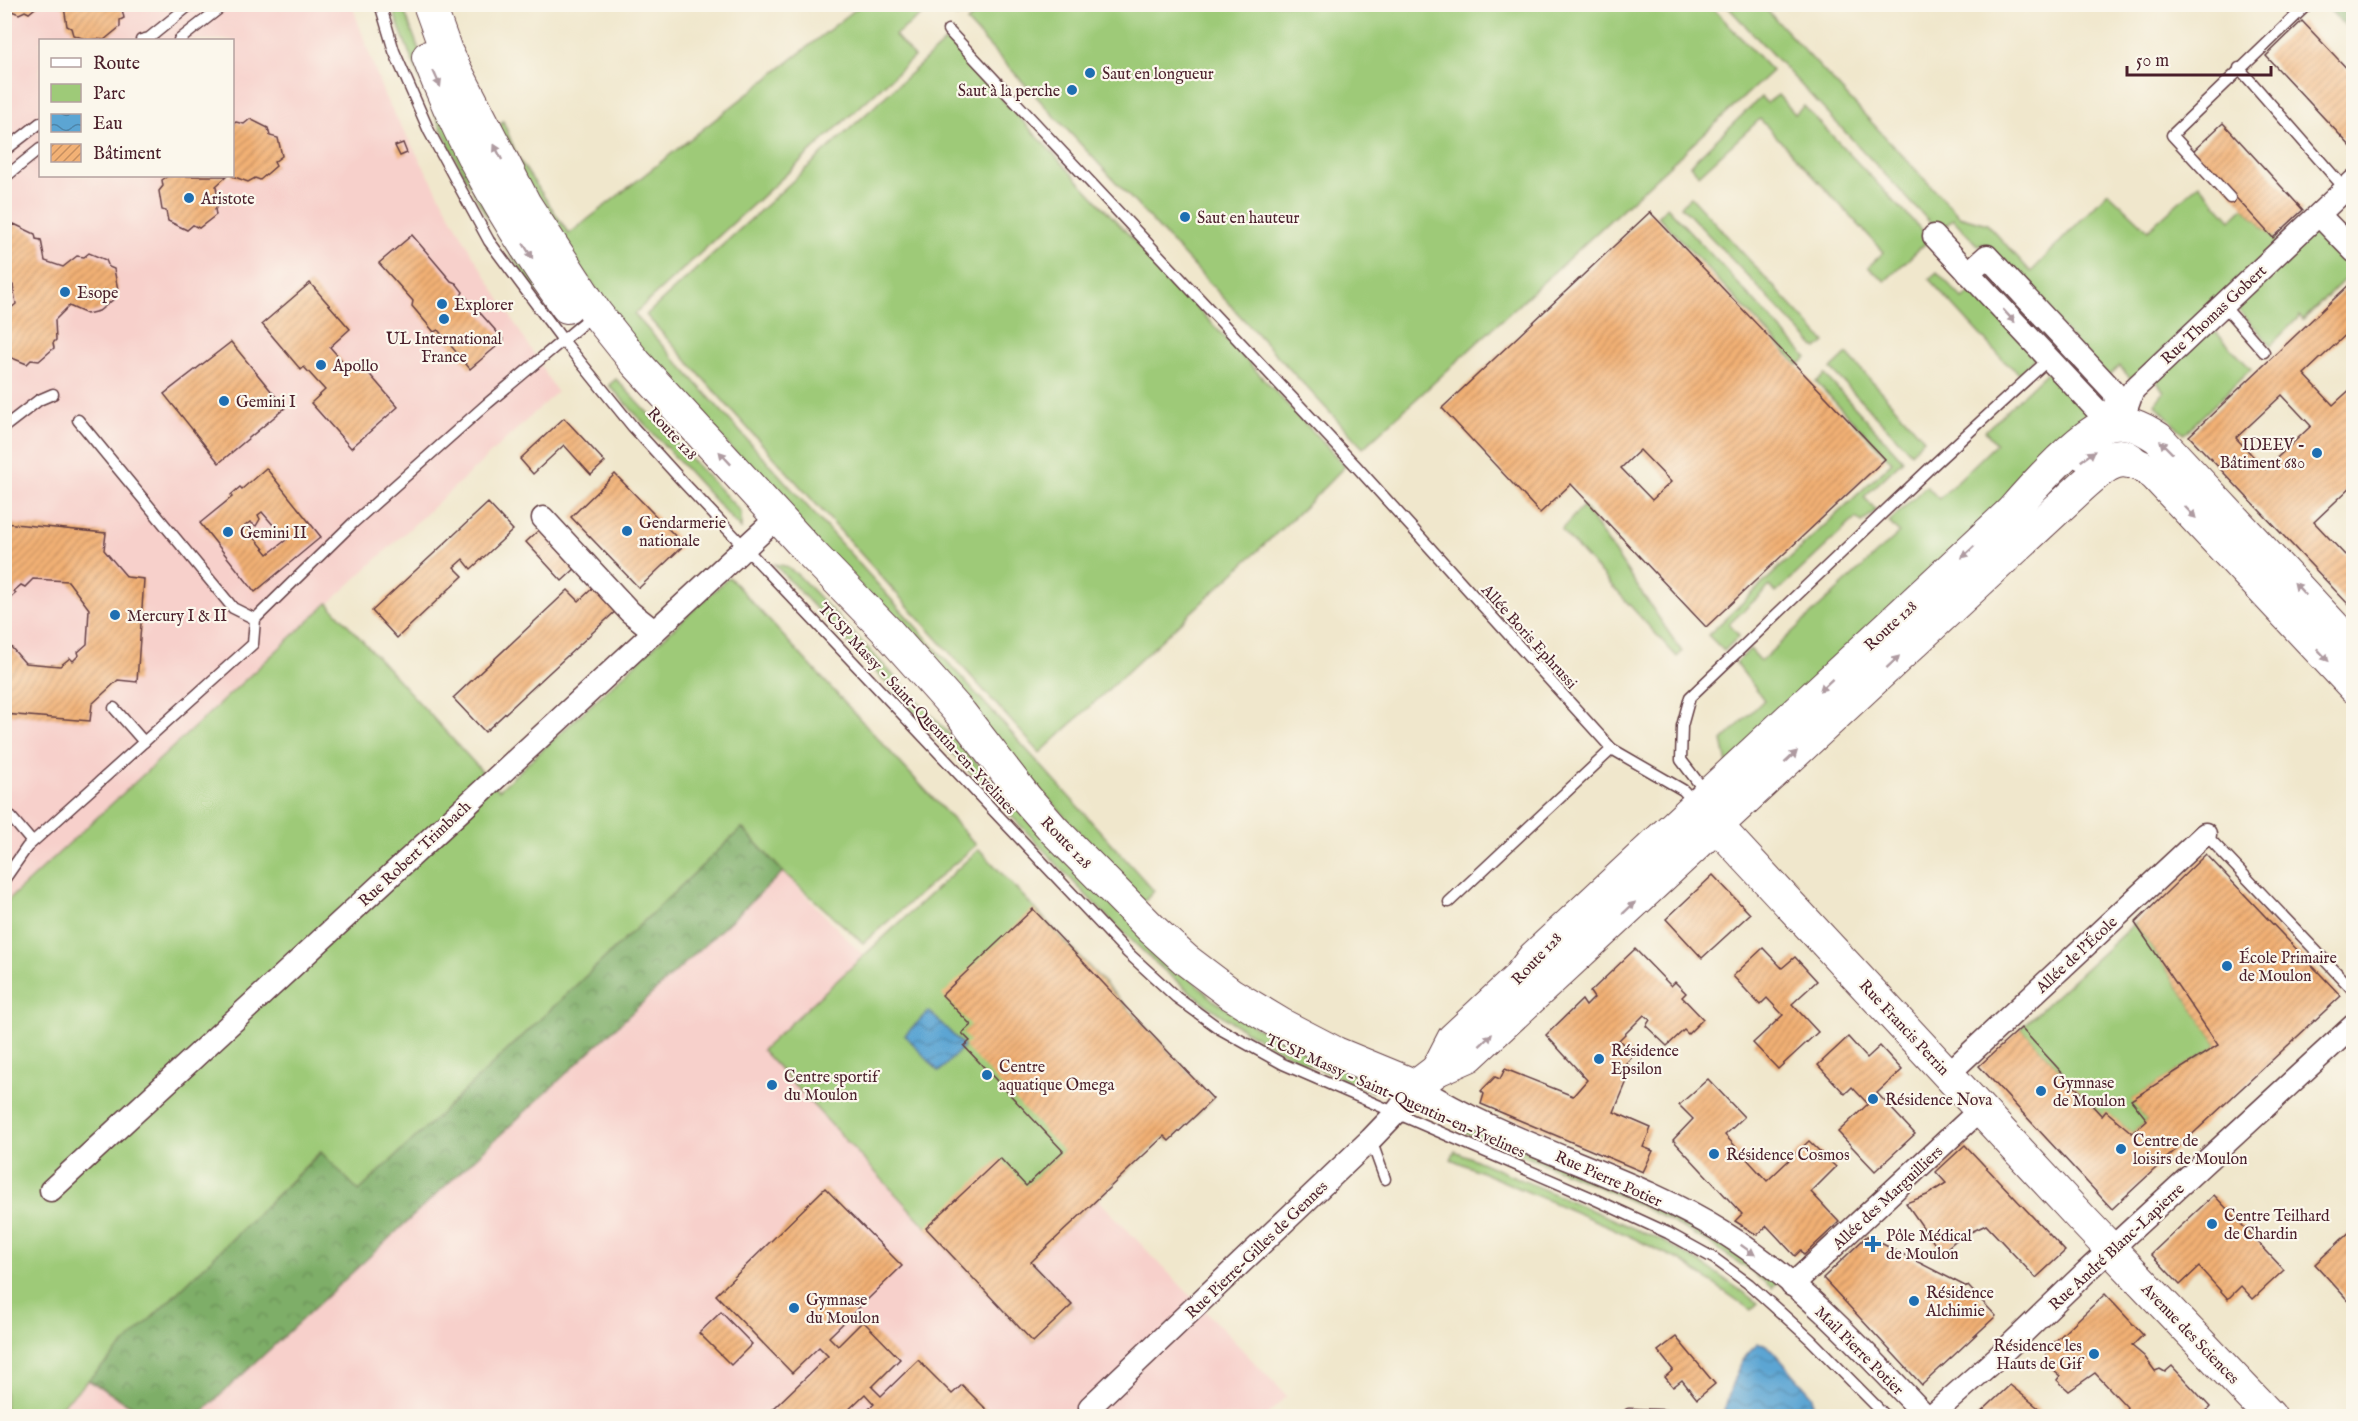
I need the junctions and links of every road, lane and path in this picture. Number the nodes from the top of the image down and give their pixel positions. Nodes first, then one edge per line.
1 (191, 4) edge
2 (225, 4) edge
3 (380, 4) edge
4 (409, 4) edge
5 (429, 4) edge
6 (2308, 4) edge
7 (948, 30) dead end
8 (148, 39) edge
9 (180, 39) edge
10 (2239, 68) junction
11 (39, 124) edge
12 (39, 150) edge
13 (4, 151) edge
14 (4, 178) edge
15 (2349, 185) edge
16 (2230, 198) dead end
17 (2319, 215) junction
18 (1934, 236) dead end
19 (2354, 251) edge
20 (1968, 273) junction
21 (2223, 305) junction
22 (579, 326) junction
23 (2067, 342) junction
24 (2264, 352) dead end
25 (2049, 359) junction
26 (52, 394) dead end
27 (78, 420) dead end
28 (4, 427) edge
29 (2121, 433) junction
30 (2072, 469) dead end
31 (2155, 475) junction
32 (543, 519) dead end
33 (763, 531) junction
34 (2013, 535) dead end
35 (1998, 564) junction
36 (255, 619) junction
37 (654, 631) junction
38 (2354, 648) edge
39 (2354, 687) edge
40 (114, 708) dead end
41 (144, 742) junction
42 (1612, 749) junction
43 (4, 809) edge
44 (1708, 809) junction
45 (2205, 834) joint
46 (32, 842) junction
47 (4, 880) edge
48 (1449, 902) dead end
49 (2354, 991) edge
50 (2354, 1025) edge
51 (1948, 1074) junction
52 (1426, 1078) junction
53 (1981, 1109) junction
54 (1395, 1114) junction
55 (1371, 1139) junction
56 (1385, 1179) dead end
57 (51, 1190) dead end
58 (2111, 1249) junction
59 (1792, 1285) junction
60 (1089, 1407) dead end
61 (1629, 1415) edge
62 (1683, 1416) edge
63 (1886, 1416) edge
64 (1926, 1416) edge
65 (1931, 1416) edge
66 (2270, 1416) edge

1 - 8 lane
2 - 9 lane
3 - 22 lane
4 -> 22 main road, Route 128
22 -> 5 main road, Route 128
6 - 10 lane
7 - 42 lane, Allée Boris Ephrussi
10 - 15 lane
10 - 16 lane
11 - 13 lane
12 - 14 lane
15 - 17 street, Rue Thomas Gobert
17 - 19 street
17 - 21 street, Rue Thomas Gobert
18 - 20 street
20 - 23 street
20 -> 25 street
21 - 24 lane
21 - 29 street, Rue Thomas Gobert
22 - 33 main road, Route 128
22 - 36 lane
23 - 25 street
23 - 29 street
25 - 29 street
25 - 44 lane
26 - 28 lane
27 - 36 lane
30 -> 29 lane
29 - 31 lane
38 -> 29 main road
29 -> 44 main road, Route 128
31 - 35 main road, Route 128
31 -> 39 main road, Route 128
32 - 37 street
33 - 37 street, Rue Robert Trimbach
33 - 52 main road, Route 128
33 - 54 lane, TCSP Massy - Saint-Quentin-en-Yvelines
34 - 35 lane
44 -> 35 main road, Route 128
36 - 41 lane
37 - 57 street, Rue Robert Trimbach
40 - 41 lane
41 - 46 lane
42 - 44 lane, Allée Boris Ephrussi
42 - 48 lane
43 - 46 lane
44 - 51 main road, Rue Francis Perrin
44 - 52 main road, Route 128
45 - 49 lane
45 - 51 street, Allée de l'École
46 - 47 lane
50 - 58 street, Rue André Blanc-Lapierre
51 - 53 main road, Rue Francis Perrin
52 - 54 street, Rue Pierre-Gilles de Gennes
52 -> 59 street, Rue Pierre Potier
53 - 58 main road, Rue Francis Perrin
53 - 59 street, Allée des Marguilliers
54 - 55 street, Rue Pierre-Gilles de Gennes
54 - 63 lane, TCSP Massy - Saint-Quentin-en-Yvelines
55 - 56 lane
55 - 60 street, Rue Pierre-Gilles de Gennes
58 - 65 street, Rue André Blanc-Lapierre
58 - 66 main road, Avenue des Sciences
59 - 64 street, Mail Pierre Potier
61 - 62 lane

